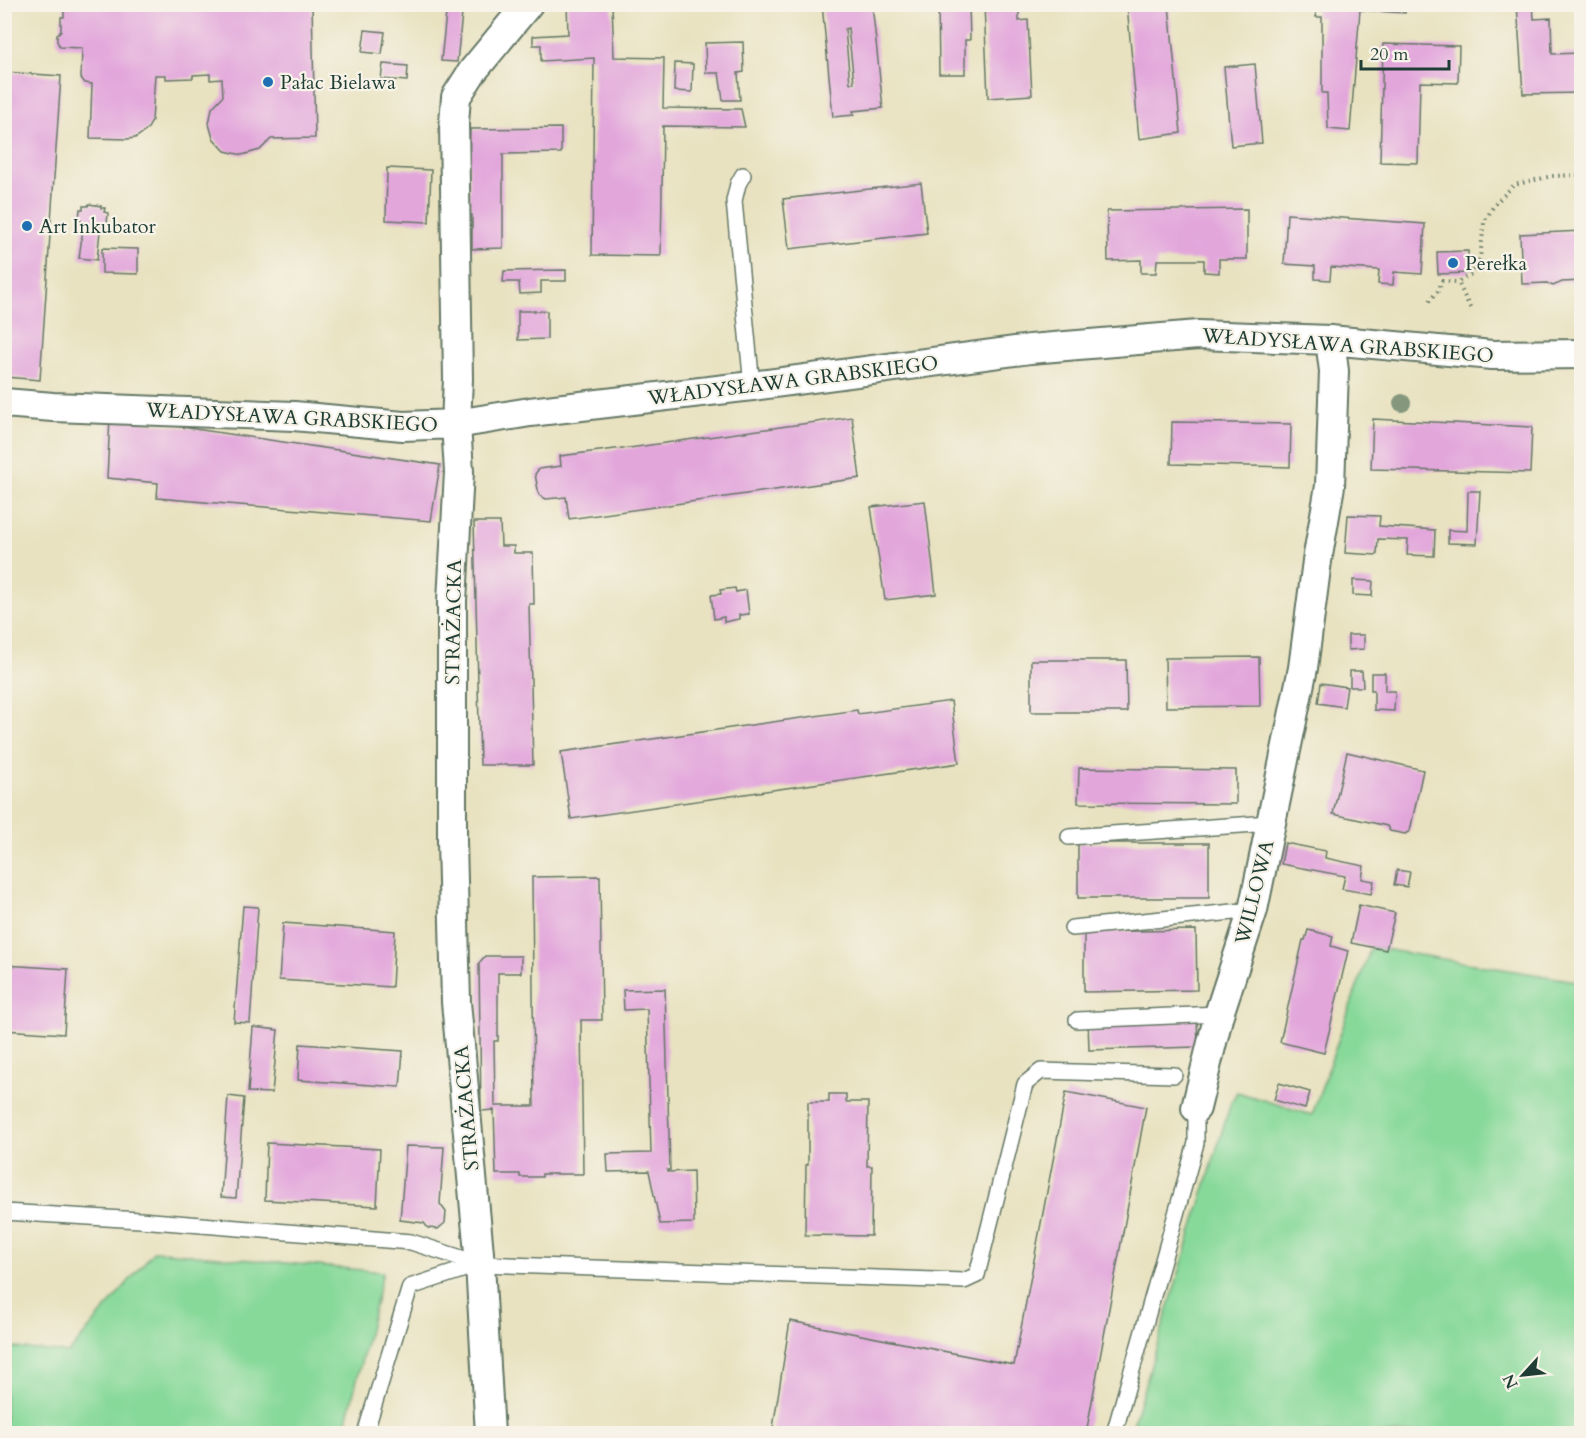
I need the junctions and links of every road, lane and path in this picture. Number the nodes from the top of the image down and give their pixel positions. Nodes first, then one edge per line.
1 (528, 4) edge
2 (744, 175) dead end
3 (1581, 175) edge
4 (1458, 282) junction
5 (1429, 301) dead end
6 (1470, 308) dead end
7 (1330, 340) junction
8 (1581, 354) edge
9 (752, 386) junction
10 (4, 403) edge
11 (456, 424) junction
12 (1270, 824) junction
13 (1069, 837) dead end
14 (1253, 910) junction
15 (1072, 928) dead end
16 (1219, 1014) junction
17 (1077, 1020) dead end
18 (1174, 1075) dead end
19 (1197, 1108) joint
20 (4, 1212) edge
21 (480, 1264) junction
22 (365, 1434) edge
23 (490, 1434) edge
24 (1114, 1434) edge

1 - 11 street, STRAŻACKA
2 - 9 lane
3 - 4 path
4 - 5 path
4 - 6 path
7 - 8 street, WŁADYSŁAWA GRABSKIEGO
7 - 9 street, WŁADYSŁAWA GRABSKIEGO
7 - 12 street, WILLOWA
9 - 11 street, WŁADYSŁAWA GRABSKIEGO
10 - 11 street, WŁADYSŁAWA GRABSKIEGO
11 - 21 street, STRAŻACKA
12 - 13 lane
12 - 14 street, WILLOWA
14 - 15 lane
14 - 16 street, WILLOWA
16 - 17 lane
16 - 19 street, WILLOWA
18 - 21 lane
19 - 24 lane, WILLOWA
20 - 21 lane
21 - 22 lane
21 - 23 street, STRAŻACKA

